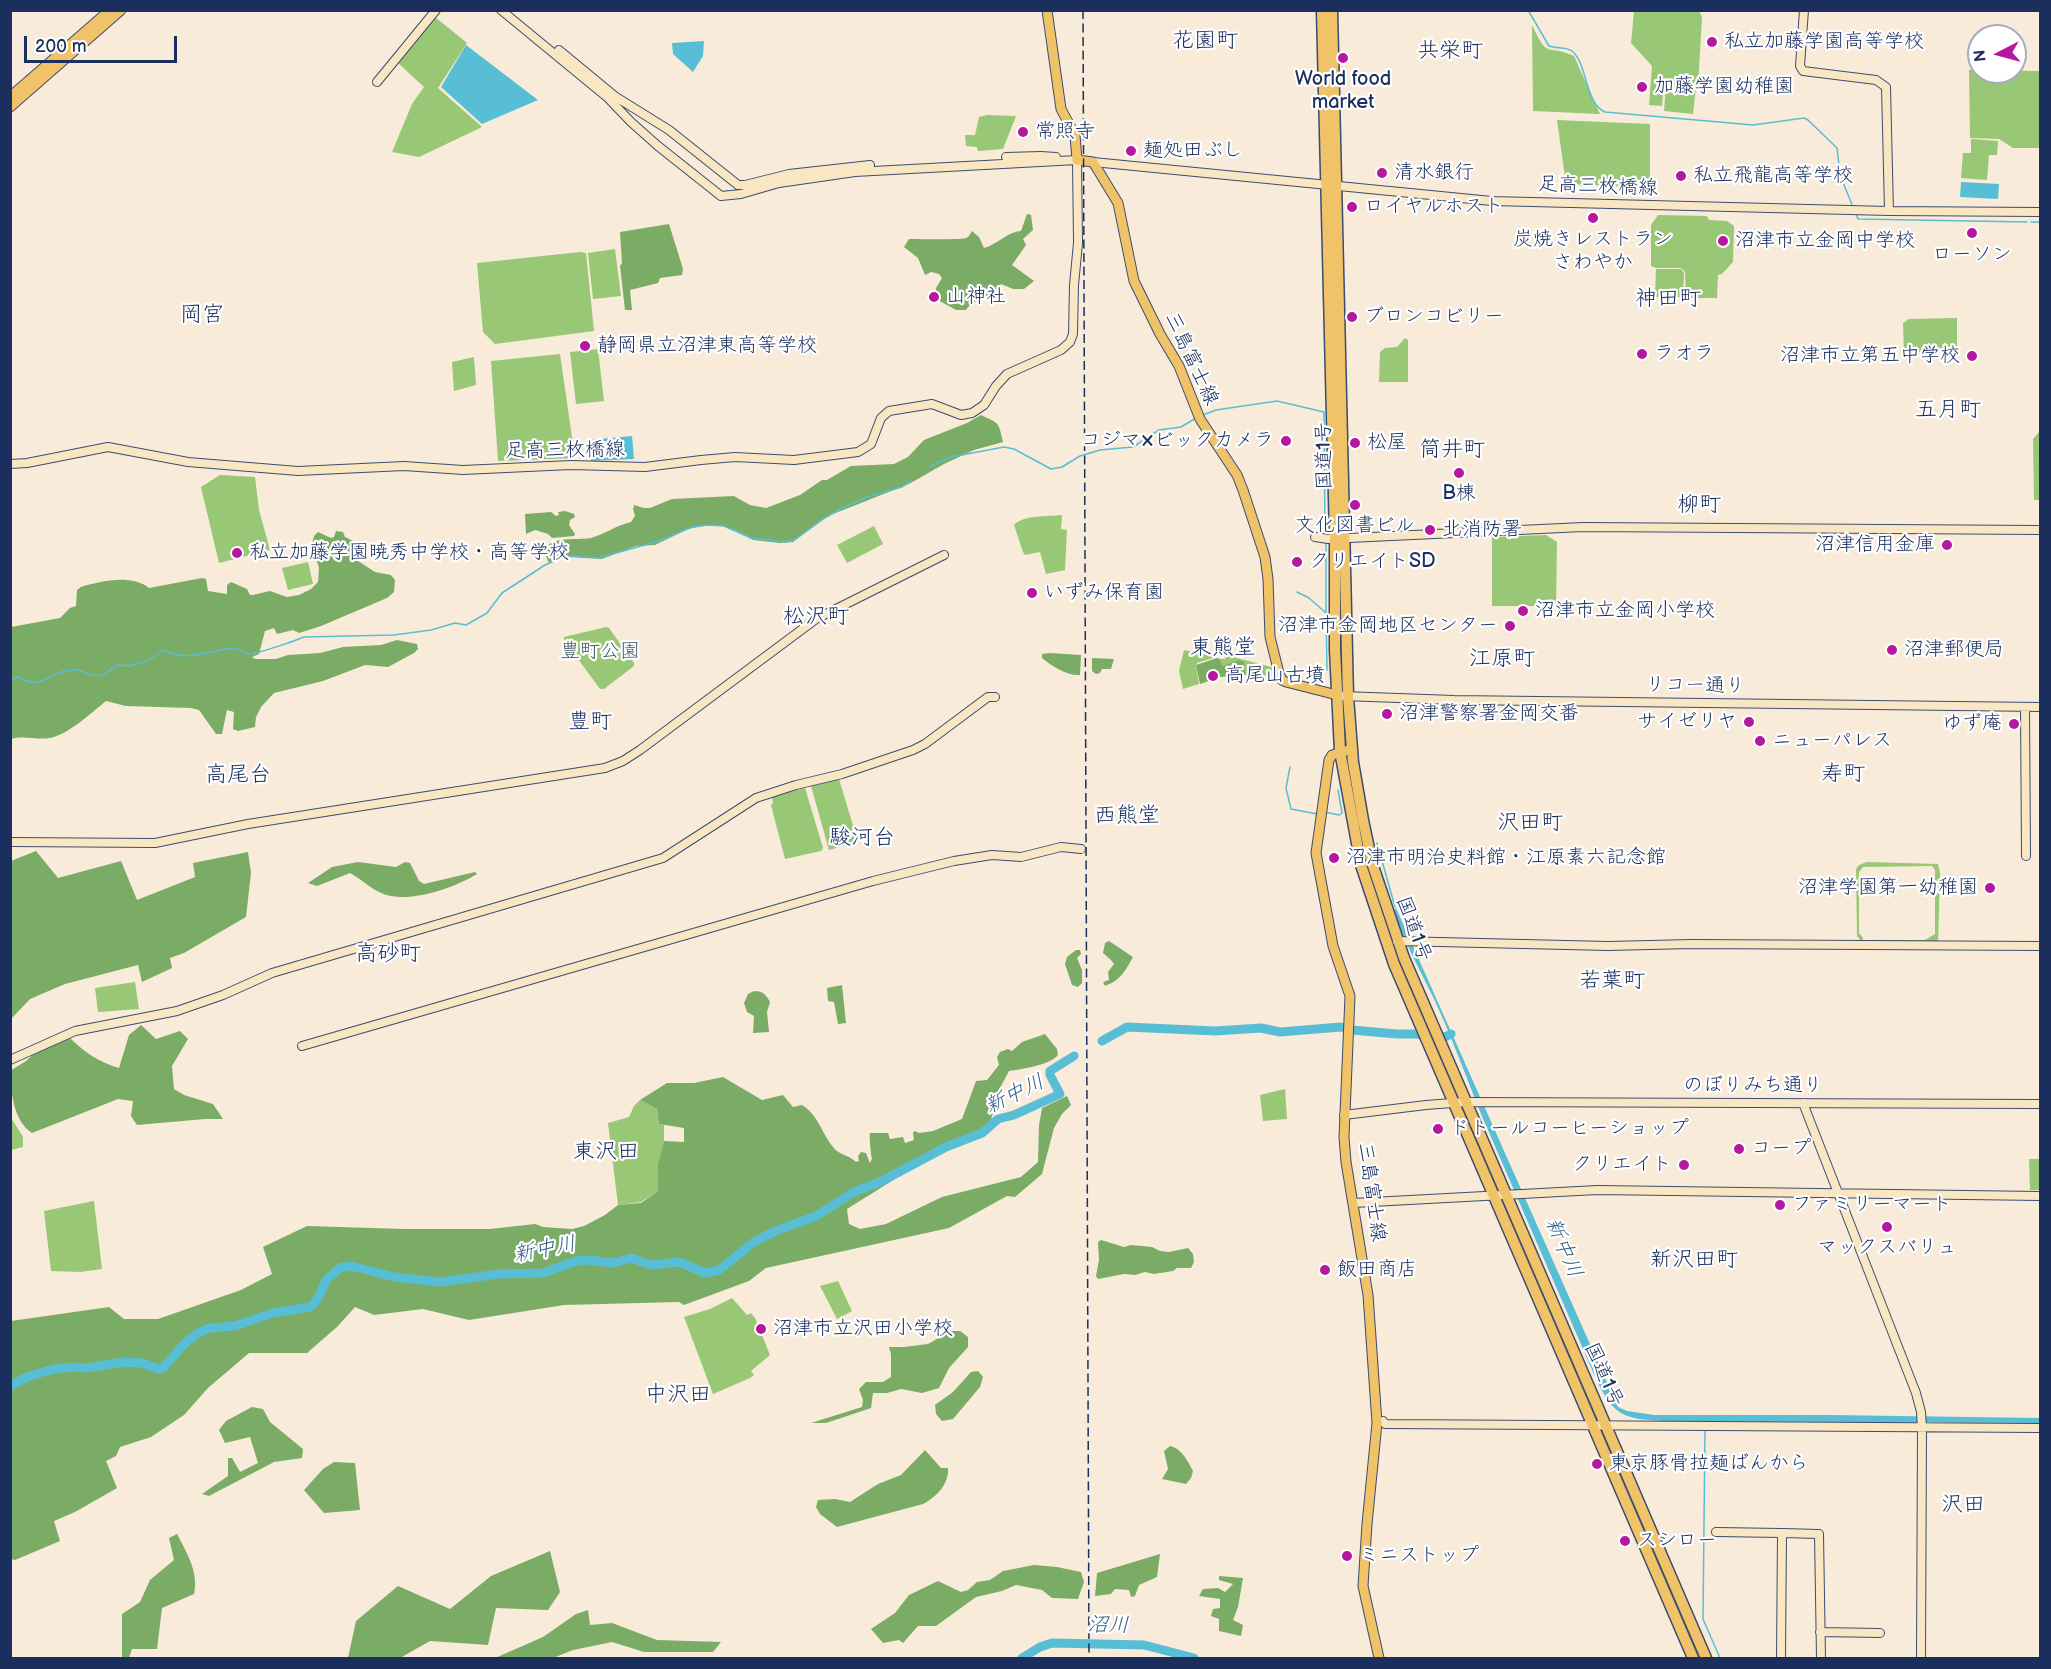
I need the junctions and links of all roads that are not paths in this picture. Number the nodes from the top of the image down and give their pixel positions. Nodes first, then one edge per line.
1 (110, 10) edge
2 (121, 10) edge
3 (436, 10) edge
4 (501, 10) edge
5 (509, 10) edge
6 (1047, 10) edge
7 (1322, 10) edge
8 (1332, 10) edge
9 (1804, 10) edge
10 (377, 82) dead end
11 (10, 97) edge
12 (10, 107) edge
13 (1077, 160) junction
14 (1093, 162) junction
15 (745, 185) junction
16 (1330, 186) junction
17 (721, 196) junction
18 (1889, 211) junction
19 (2040, 212) edge
20 (10, 464) edge
21 (2040, 530) edge
22 (1315, 537) dead end
23 (1340, 538) junction
24 (945, 555) dead end
25 (1337, 695) junction
26 (995, 697) dead end
27 (1348, 698) junction
28 (2025, 707) junction
29 (2040, 707) edge
30 (1352, 749) junction
31 (1340, 751) junction
32 (10, 842) edge
33 (1081, 849) dead end
34 (2026, 856) dead end
35 (1399, 941) junction
36 (2040, 946) edge
37 (302, 1046) dead end
38 (10, 1060) edge
39 (1463, 1102) junction
40 (1803, 1103) junction
41 (2040, 1104) edge
42 (1344, 1115) junction
43 (1839, 1193) junction
44 (1503, 1194) junction
45 (2040, 1196) edge
46 (1353, 1203) junction
47 (1383, 1421) dead end
48 (1592, 1425) junction
49 (1605, 1425) junction
50 (1922, 1428) junction
51 (2040, 1428) edge
52 (1716, 1532) dead end
53 (1782, 1533) junction
54 (1820, 1632) junction
55 (1880, 1633) dead end
56 (1379, 1659) edge
57 (1693, 1659) edge
58 (1706, 1659) edge
59 (1781, 1659) edge
60 (1821, 1659) edge
61 (1921, 1659) edge

1 - 11 main road
2 - 12 main road
3 - 10 street
4 - 17 street
5 - 15 street
6 - 13 main road
7 - 16 highway, 国道1号
8 - 16 highway, 国道1号
9 - 18 street
13 - 14 main road
13 - 15 street
13 - 17 street
13 - 20 street, 足高三枚橋線
14 - 16 street, 足高三枚橋線
14 - 25 main road, 三島富士線
15 - 17 street
16 - 18 street, 足高三枚橋線
16 - 23 highway, 国道1号
18 - 19 street, 足高三枚橋線
21 - 23 street
22 - 23 street
23 - 25 highway, 国道1号
23 - 27 highway, 国道1号
24 - 32 street
25 - 27 street, リコー通り
25 - 31 highway, 国道1号
26 - 38 street
27 - 28 street, リコー通り
27 - 30 highway, 国道1号
28 - 29 street, リコー通り
28 - 34 street
30 - 31 main road
30 - 35 highway, 国道1号
31 - 39 highway, 国道1号
31 - 42 main road, 三島富士線
33 - 37 street
35 - 36 street
35 - 39 highway, 国道1号
39 - 40 street, のぼりみち通り
39 - 42 street, のぼりみち通り
39 - 44 highway, 国道1号
40 - 41 street, のぼりみち通り
40 - 43 street
42 - 46 main road, 三島富士線
43 - 44 street
43 - 45 street
43 - 50 street
44 - 46 street
44 - 48 highway, 国道1号
44 - 49 highway, 国道1号
46 - 56 main road, 三島富士線
47 - 48 street
48 - 49 street
48 - 57 highway, 国道1号
49 - 50 street
49 - 58 highway, 国道1号
50 - 51 street
50 - 61 street
52 - 53 street
53 - 54 street
53 - 59 street
54 - 55 street
54 - 60 street

